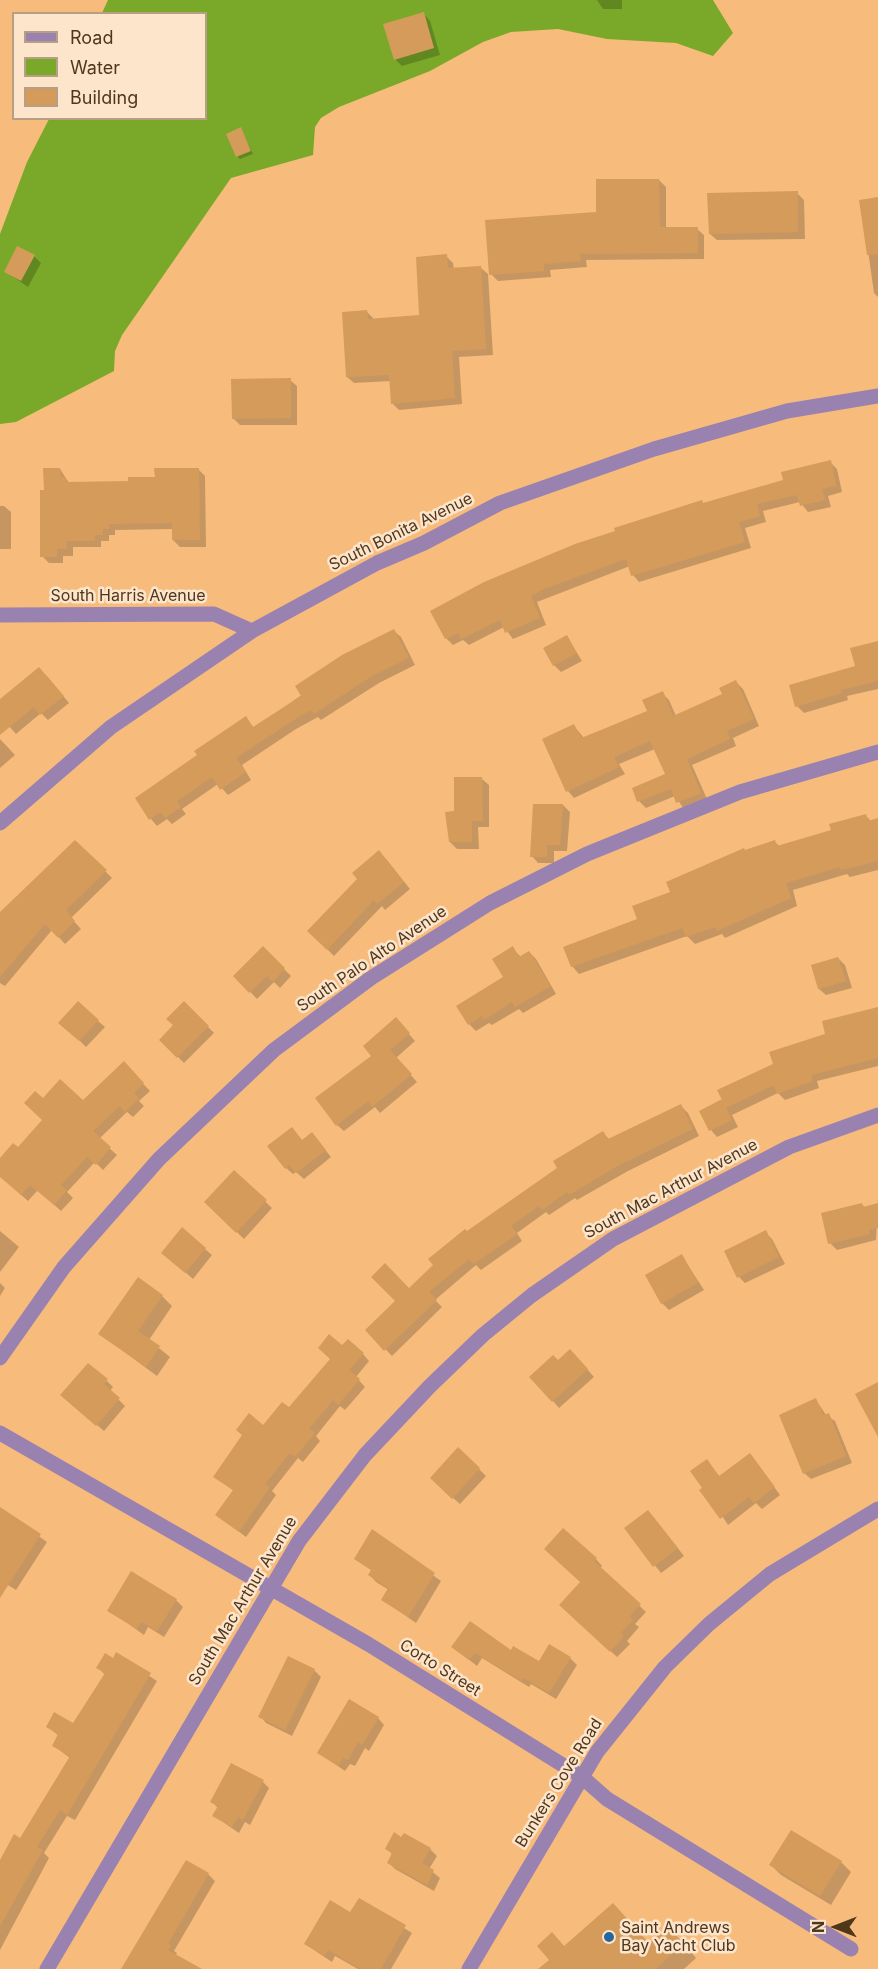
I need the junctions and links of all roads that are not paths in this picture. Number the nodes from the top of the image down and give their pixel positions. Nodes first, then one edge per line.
1 (878, 396) edge
2 (0, 615) edge
3 (252, 631) junction
4 (878, 752) edge
5 (0, 823) edge
6 (878, 1115) edge
7 (0, 1358) edge
8 (0, 1433) edge
9 (878, 1509) edge
10 (270, 1587) junction
11 (582, 1777) junction
12 (851, 1949) dead end
13 (47, 1969) edge
14 (469, 1969) edge

1 - 3 street, South Bonita Avenue
2 - 3 street, South Harris Avenue
3 - 5 street, South Bonita Avenue
4 - 7 street, South Palo Alto Avenue
6 - 10 street, South Mac Arthur Avenue
8 - 10 street, Corto Street
9 - 11 street, Bunkers Cove Road
10 - 11 street, Corto Street
10 - 13 street, South Mac Arthur Avenue
11 - 12 street, Corto Street
11 - 14 street, Bunkers Cove Road

